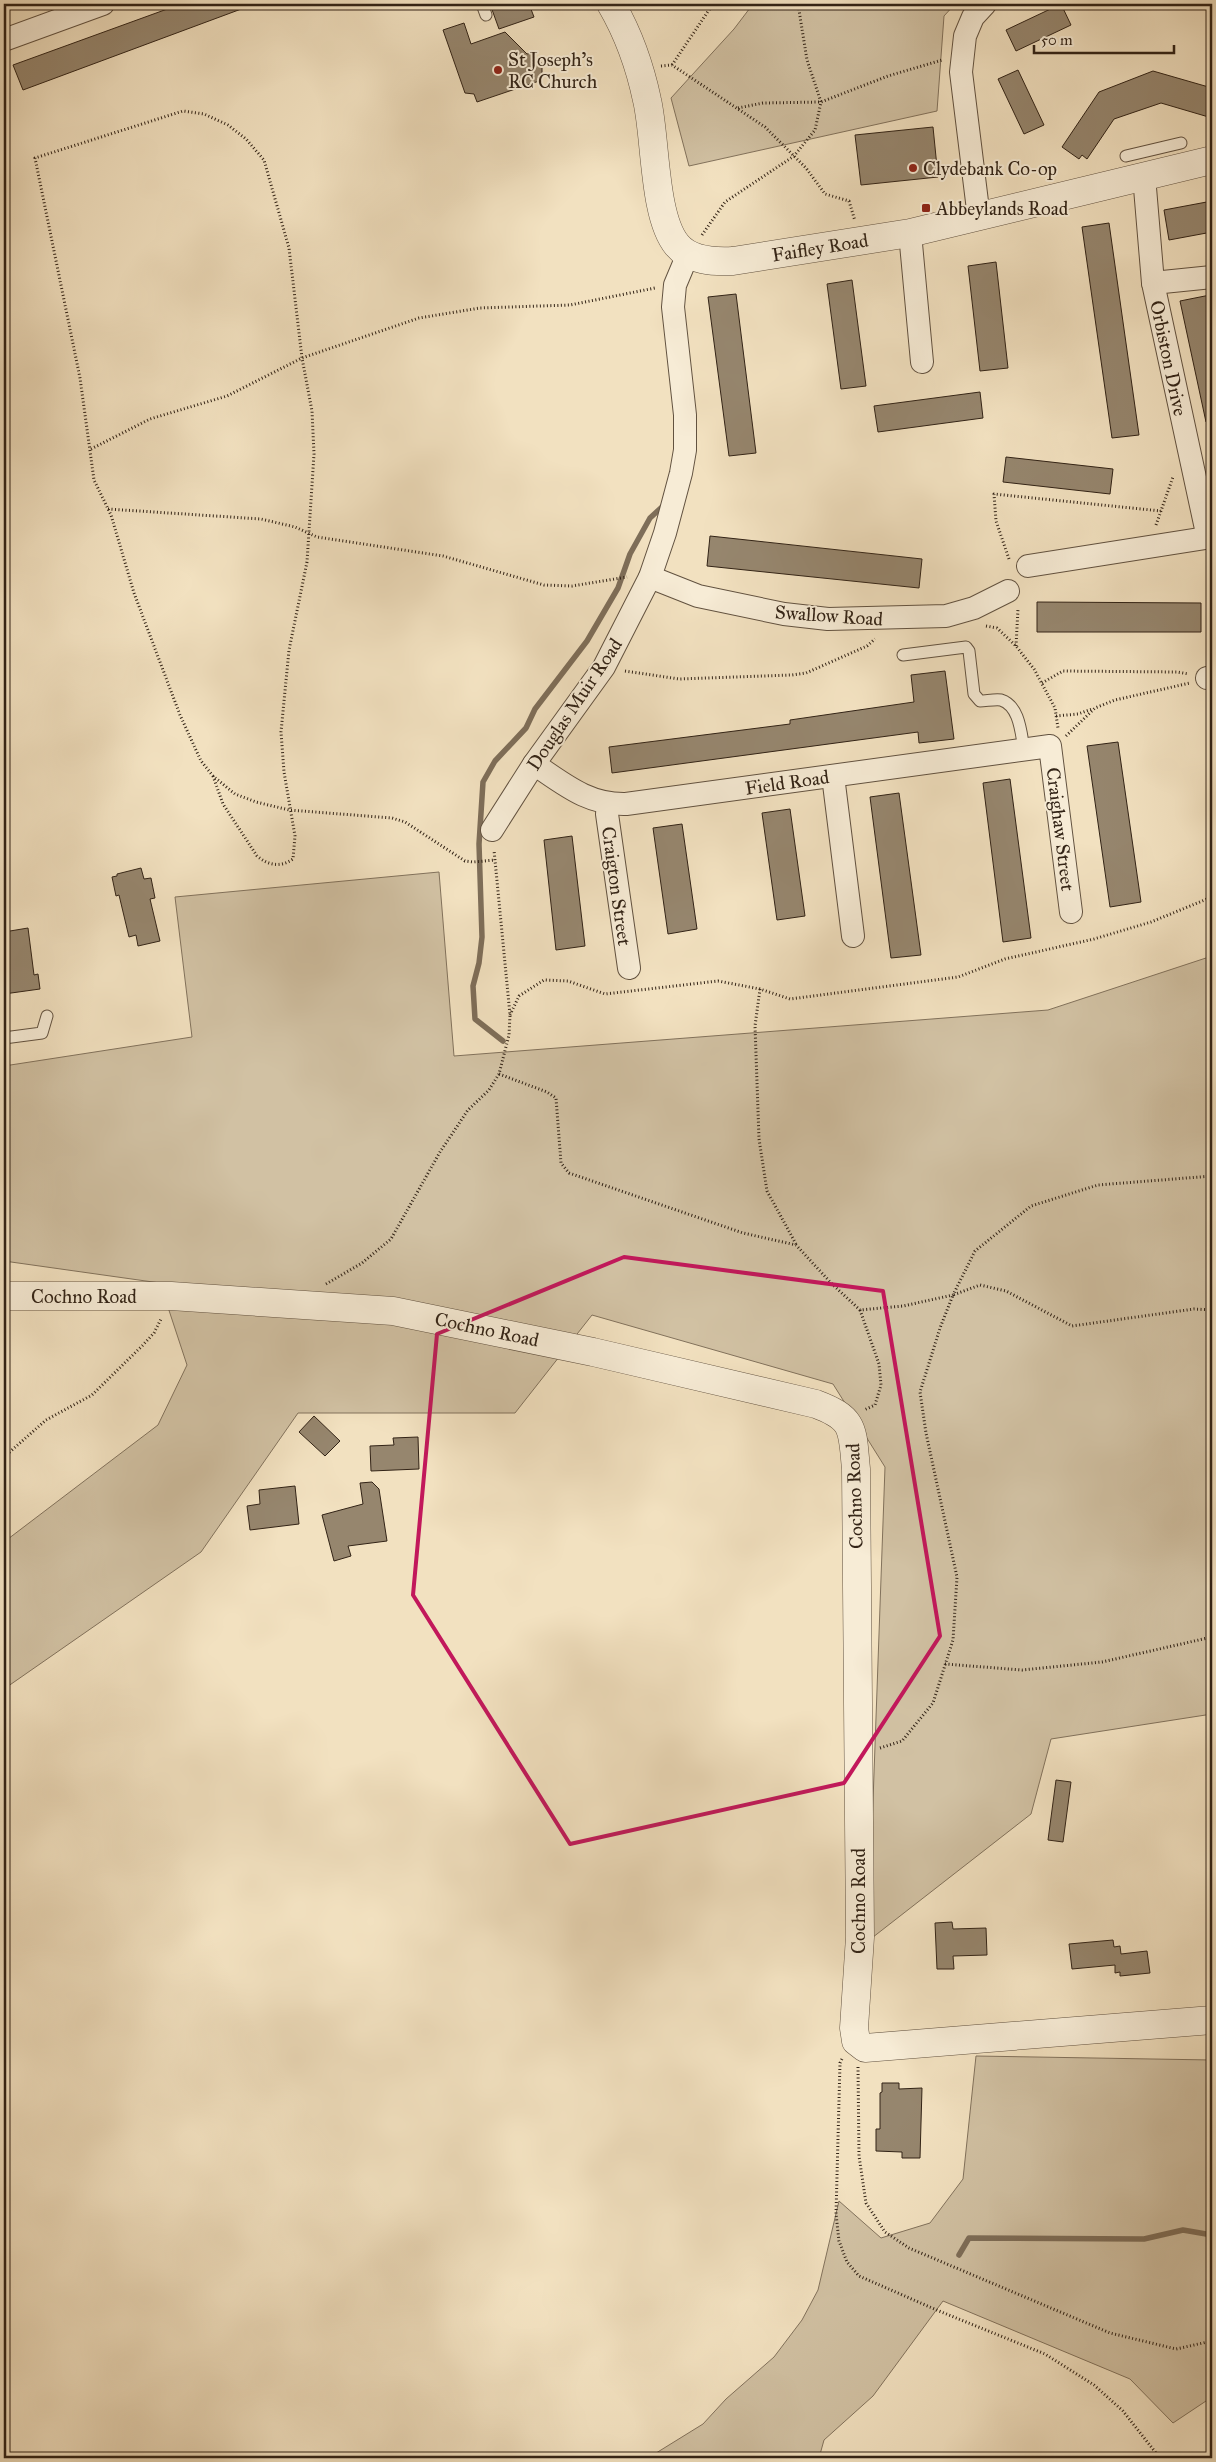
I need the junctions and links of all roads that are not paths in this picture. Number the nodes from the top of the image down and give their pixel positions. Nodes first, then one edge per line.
1 (103, 4) edge
2 (611, 4) edge
3 (985, 4) edge
4 (4, 40) edge
5 (1181, 144) dead end
6 (1126, 156) dead end
7 (1212, 160) edge
8 (1151, 166) junction
9 (979, 218) junction
10 (910, 233) junction
11 (688, 254) junction
12 (1212, 277) edge
13 (1153, 283) junction
14 (922, 362) dead end
15 (1210, 538) edge
16 (1020, 566) road end
17 (642, 576) junction
18 (1013, 595) road end
19 (903, 655) dead end
20 (1055, 744) joint
21 (1024, 749) junction
22 (534, 764) junction
23 (833, 776) junction
24 (608, 804) junction
25 (492, 830) road end
26 (1071, 912) dead end
27 (853, 936) dead end
28 (629, 968) dead end
29 (46, 1016) dead end
30 (4, 1038) edge
31 (4, 1296) edge
32 (1212, 2020) edge

1 - 4 street
2 - 11 street, Faifley Road
3 - 9 street
5 - 8 lane
6 - 8 lane
7 - 8 street, Faifley Road
8 - 9 street, Faifley Road
8 - 13 street, Orbiston Drive
9 - 10 street, Faifley Road
10 - 11 street, Faifley Road
10 - 14 street
11 - 17 street, Douglas Muir Road
12 - 13 street
13 - 15 street, Orbiston Drive
15 - 16 street
17 - 18 street, Swallow Road
17 - 22 street, Douglas Muir Road
19 - 21 lane
20 - 21 street, Field Road
20 - 26 street, Craighaw Street
21 - 23 street, Field Road
22 - 24 street, Field Road
22 - 25 street, Douglas Muir Road
23 - 24 street, Field Road
23 - 27 street
24 - 28 street, Craigton Street
29 - 30 lane
31 - 32 street, Cochno Road

